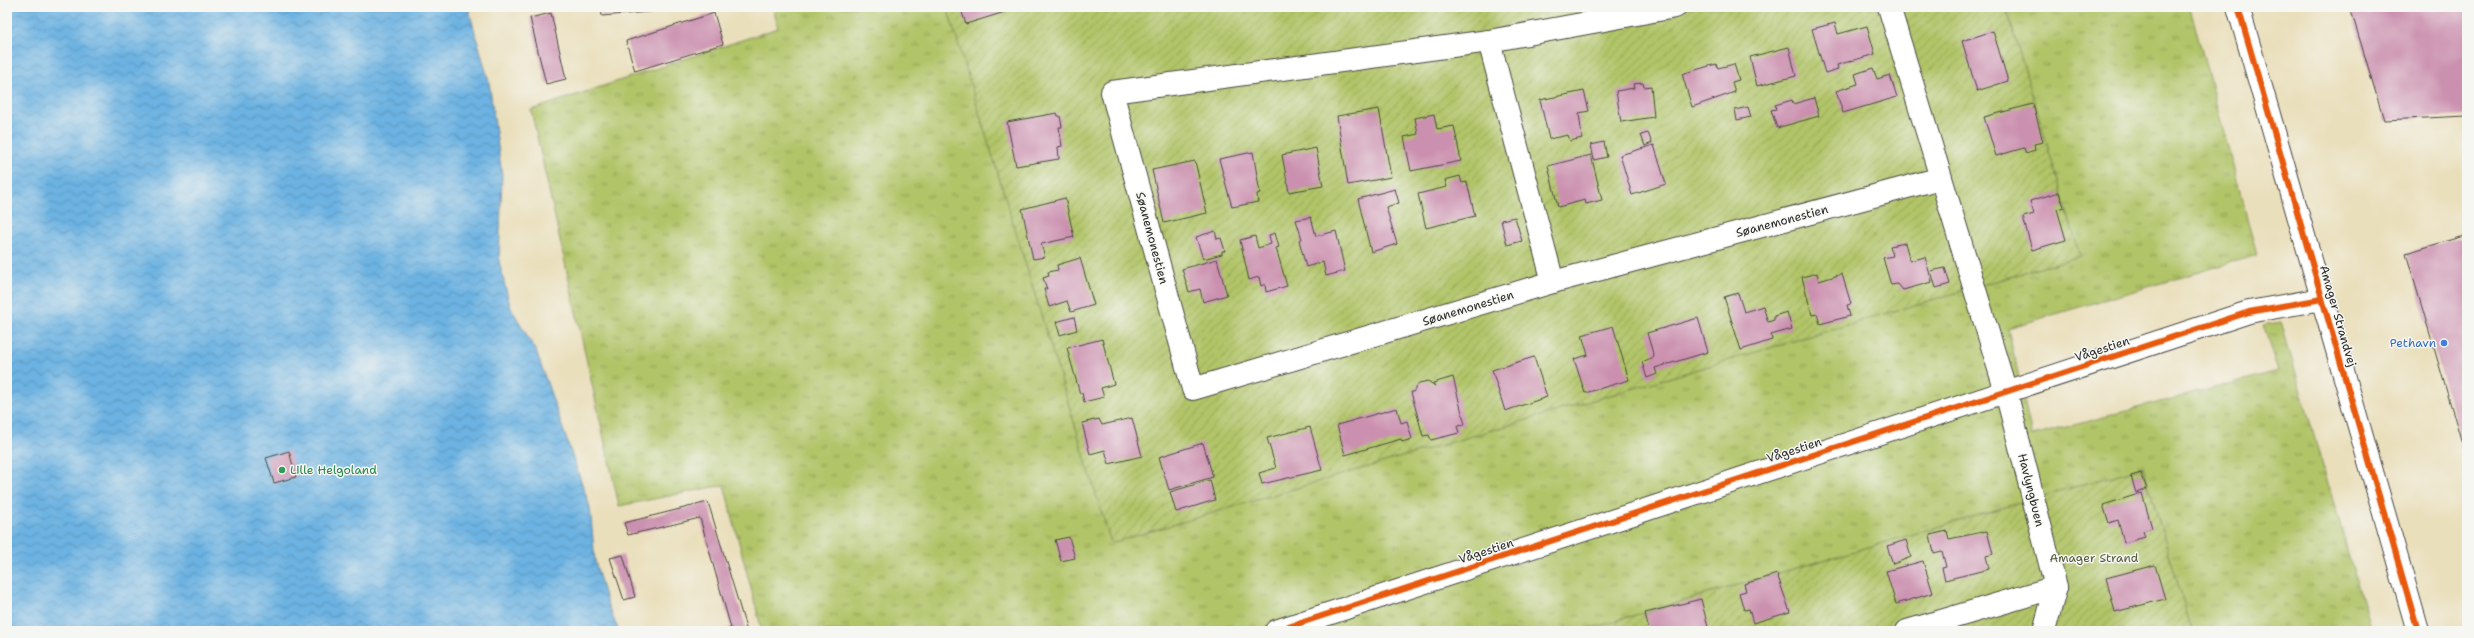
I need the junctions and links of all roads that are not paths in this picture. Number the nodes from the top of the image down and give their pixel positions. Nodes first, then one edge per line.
1 (1675, 7) edge
2 (1890, 7) edge
3 (2238, 7) edge
4 (1489, 41) junction
5 (1941, 178) junction
6 (1553, 282) junction
7 (2322, 299) junction
8 (2006, 392) junction
9 (2056, 587) junction
10 (1276, 631) edge
11 (1907, 631) edge
12 (2044, 631) edge
13 (2418, 631) edge

1 - 4 street, Søanemonestien
2 - 5 street
3 - 7 street, Amager Strandvej
4 - 6 street
4 - 6 street, Søanemonestien
5 - 6 street, Søanemonestien
5 - 8 street
7 - 8 street, Vågestien
7 - 13 street, Amager Strandvej
8 - 9 street, Havlyngbuen
8 - 10 street, Vågestien
9 - 11 street
9 - 12 street, Havlyngbuen

